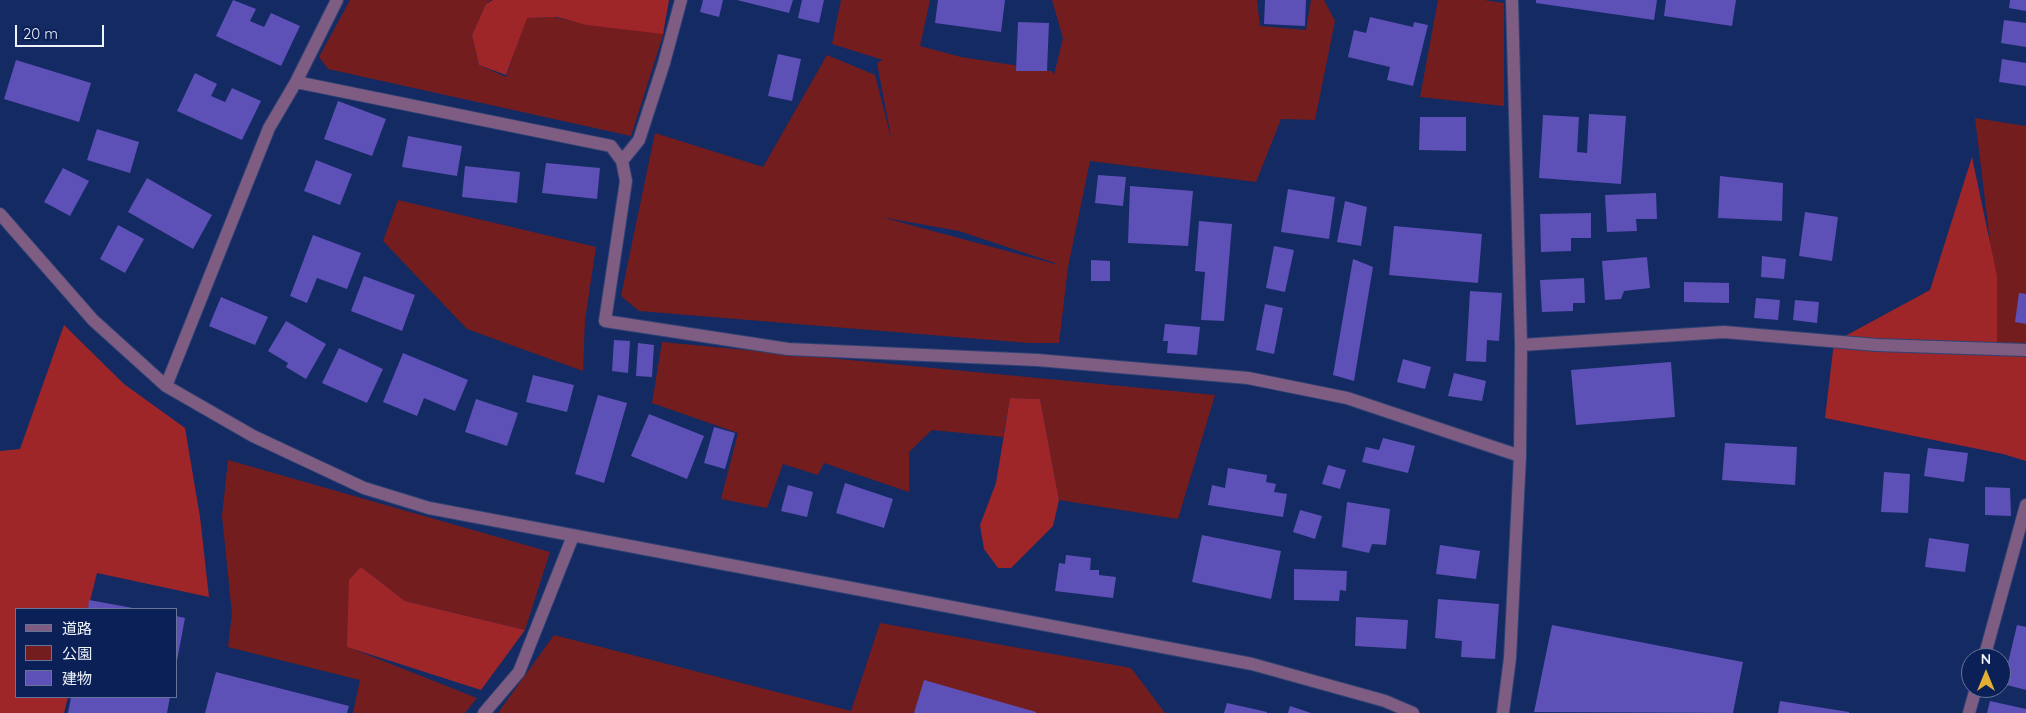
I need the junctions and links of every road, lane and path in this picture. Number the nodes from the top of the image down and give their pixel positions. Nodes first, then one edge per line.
1 (336, 0) edge
2 (680, 0) edge
3 (1512, 0) edge
4 (296, 82) junction
5 (622, 161) junction
6 (0, 214) edge
7 (1521, 346) junction
8 (2026, 350) edge
9 (166, 386) junction
10 (1520, 456) junction
11 (2026, 505) edge
12 (573, 536) junction
13 (1987, 648) edge
14 (1973, 698) edge
15 (484, 713) edge
16 (1413, 713) edge
17 (1503, 713) edge
18 (1969, 713) edge

1 - 4 street
2 - 5 street
3 - 7 street
4 - 5 street
4 - 9 street
5 - 10 street
6 - 9 street
7 - 8 street
7 - 10 street
9 - 12 street
10 - 17 street
11 - 13 street
12 - 15 street
12 - 16 street
14 - 18 street

